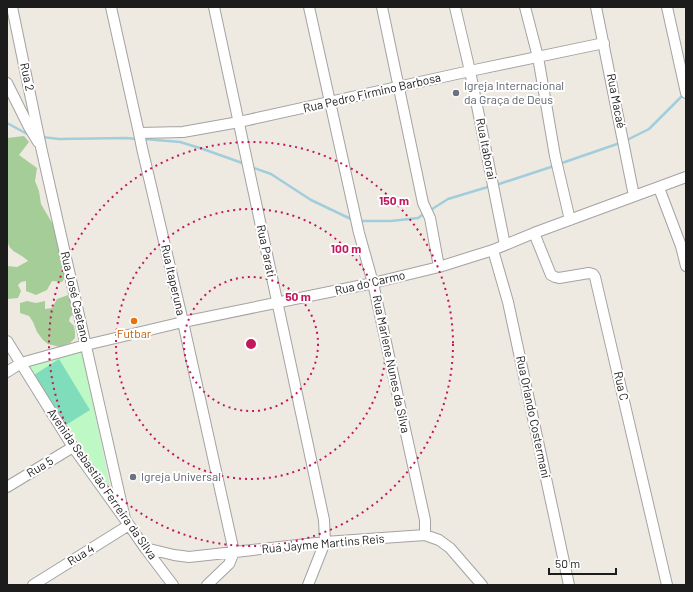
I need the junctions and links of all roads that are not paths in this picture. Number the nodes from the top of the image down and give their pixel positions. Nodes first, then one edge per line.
1 (12, 7) edge
2 (111, 7) edge
3 (214, 7) edge
4 (309, 7) edge
5 (382, 7) edge
6 (455, 7) edge
7 (525, 7) edge
8 (596, 7) edge
9 (667, 7) edge
10 (604, 43) junction
11 (538, 57) junction
12 (470, 71) junction
13 (7, 83) edge
14 (398, 87) junction
15 (686, 93) edge
16 (331, 102) junction
17 (239, 122) junction
18 (33, 126) junction
19 (140, 136) junction
20 (686, 177) edge
21 (659, 188) junction
22 (634, 196) junction
23 (570, 220) junction
24 (534, 233) junction
25 (505, 245) junction
26 (493, 250) junction
27 (686, 266) edge
28 (439, 267) junction
29 (373, 283) junction
30 (277, 303) junction
31 (183, 322) junction
32 (7, 341) edge
33 (86, 345) junction
34 (20, 363) junction
35 (7, 372) edge
36 (73, 447) junction
37 (7, 487) edge
38 (127, 522) junction
39 (425, 535) junction
40 (325, 542) junction
41 (145, 548) junction
42 (234, 552) junction
43 (33, 585) edge
44 (173, 585) edge
45 (207, 585) edge
46 (308, 585) edge
47 (482, 585) edge
48 (569, 585) edge
49 (667, 585) edge

1 - 18 street, Rua 2
2 - 19 street, Rua Itaperuna
3 - 17 street, Rua Parati
4 - 16 street, Rua Marlene Nunes da Silva
5 - 14 street
6 - 12 street, Rua Itaborai
7 - 11 street
8 - 10 street, Rua Macaé
9 - 15 street
10 - 11 street, Rua Pedro Firmino Barbosa
10 - 22 street, Rua Macaé
11 - 12 street, Rua Pedro Firmino Barbosa
11 - 23 street
12 - 14 street, Rua Pedro Firmino Barbosa
12 - 25 street, Rua Itaborai
13 - 18 street, Rua José Caetano
14 - 16 street, Rua Pedro Firmino Barbosa
14 - 28 street
16 - 17 street, Rua Pedro Firmino Barbosa
16 - 29 street, Rua Marlene Nunes da Silva
17 - 19 street, Rua Pedro Firmino Barbosa
17 - 30 street, Rua Parati
18 - 33 street, Rua José Caetano
19 - 31 street, Rua Itaperuna
20 - 21 street, Rua do Carmo
21 - 22 street, Rua do Carmo
21 - 27 street
22 - 23 street, Rua do Carmo
23 - 24 street, Rua do Carmo
24 - 25 street, Rua do Carmo
24 - 49 street, Rua C
25 - 26 street, Rua do Carmo
26 - 28 street, Rua do Carmo
26 - 48 street, Rua Orlando Costermani
28 - 29 street, Rua do Carmo
29 - 30 street, Rua do Carmo
29 - 39 street, Rua Marlene Nunes da Silva
30 - 31 street, Rua do Carmo
30 - 40 street, Rua Parati
31 - 33 street, Rua do Carmo
31 - 42 street, Rua Itaperuna
32 - 34 street, Avenida Sebastião Ferreira da Silva
33 - 34 street, Rua do Carmo
33 - 38 street, Rua José Caetano
34 - 35 street, Rua do Carmo
34 - 36 street, Avenida Sebastião Ferreira da Silva
36 - 37 street, Rua 5
36 - 38 street, Avenida Sebastião Ferreira da Silva
38 - 41 street, Avenida Sebastião Ferreira da Silva
38 - 43 street, Rua 4
39 - 40 street, Rua Jayme Martins Reis
39 - 47 street, Rua Jayme Martins Reis
40 - 42 street, Rua Jayme Martins Reis
40 - 46 street
41 - 42 street, Rua Jayme Martins Reis
41 - 44 street, Avenida Sebastião Ferreira da Silva
42 - 45 street

